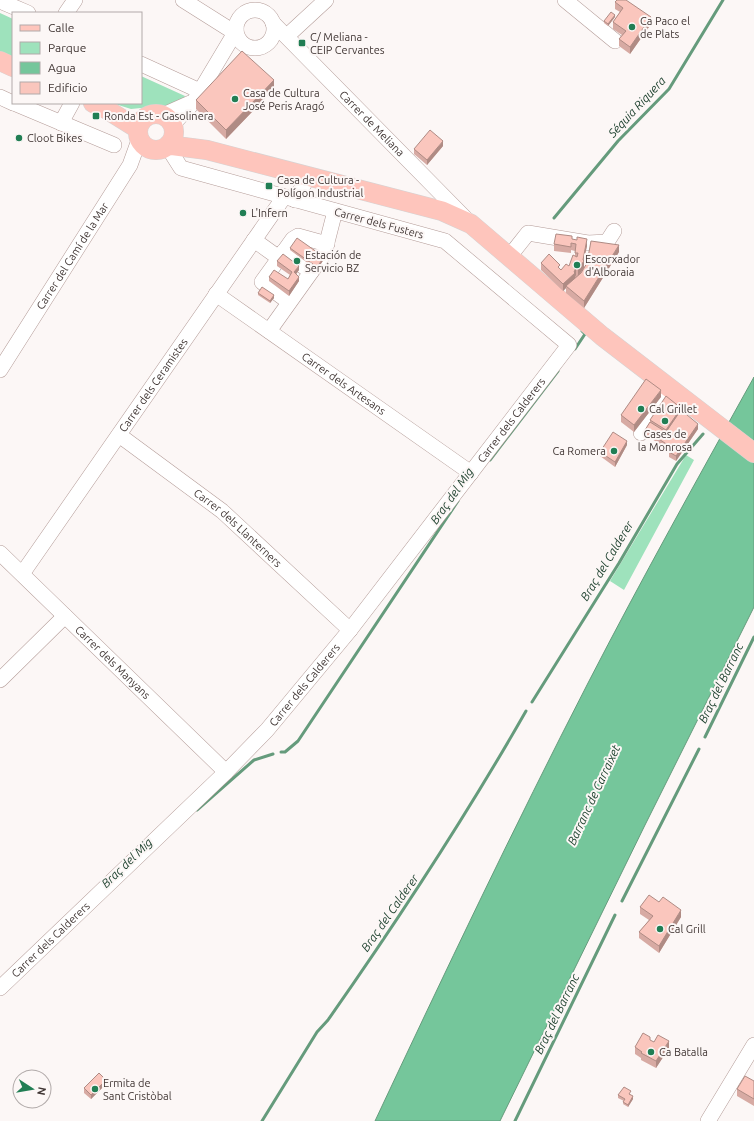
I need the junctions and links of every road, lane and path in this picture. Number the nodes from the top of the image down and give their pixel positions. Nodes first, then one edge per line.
1 (75, 0) edge
2 (183, 0) edge
3 (326, 0) edge
4 (565, 0) edge
5 (0, 1) edge
6 (26, 12) edge
7 (67, 12) edge
8 (273, 23) junction
9 (238, 34) junction
10 (287, 36) junction
11 (615, 41) dead end
12 (0, 61) edge
13 (142, 65) edge
14 (12, 67) edge
15 (0, 97) edge
16 (196, 97) junction
17 (12, 102) edge
18 (16, 104) edge
19 (71, 104) edge
20 (100, 106) edge
21 (61, 123) junction
22 (159, 131) junction
23 (114, 145) dead end
24 (308, 176) junction
25 (290, 198) junction
26 (335, 211) junction
27 (471, 224) junction
28 (614, 231) dead end
29 (254, 240) junction
30 (327, 244) junction
31 (281, 255) junction
32 (509, 257) junction
33 (311, 272) junction
34 (216, 294) junction
35 (289, 302) junction
36 (269, 331) junction
37 (569, 345) joint
38 (0, 370) edge
39 (672, 390) junction
40 (641, 433) dead end
41 (119, 435) junction
42 (754, 453) edge
43 (471, 473) junction
44 (0, 553) edge
45 (22, 574) junction
46 (65, 616) junction
47 (350, 630) junction
48 (0, 680) edge
49 (226, 772) junction
50 (0, 988) edge
51 (754, 1045) edge
52 (708, 1121) edge

1 - 7 street
2 - 9 street
3 - 10 street
4 - 11 street
5 - 6 street
8 - 9 street
8 - 9 street
8 - 10 street, Carrer de Meliana
9 - 16 street
10 - 27 street, Carrer de Meliana
12 - 14 main road
13 - 16 street
15 - 17 street
16 - 22 street
18 - 21 street
19 - 21 street
20 - 22 main road
21 - 23 street
22 - 24 main road
22 - 25 street, Carrer dels Fusters
22 - 38 street, Carrer del Camí de la Mar
24 - 25 street, Carrer dels Ceramistes
24 - 27 main road
25 - 26 street, Carrer dels Fusters
25 - 29 street, Carrer dels Ceramistes
26 - 30 street
26 - 37 street, Carrer dels Fusters
27 - 32 main road
28 - 32 street
29 - 31 street
29 - 34 street, Carrer dels Ceramistes
30 - 31 street
30 - 33 street
31 - 33 street
31 - 35 street
32 - 39 main road
33 - 35 street
34 - 36 street, Carrer dels Artesans
34 - 41 street, Carrer dels Ceramistes
35 - 36 street
36 - 43 street, Carrer dels Artesans
37 - 43 street, Carrer dels Calderers
39 - 40 street
39 - 42 main road
41 - 45 street, Carrer dels Ceramistes
41 - 47 street, Carrer dels Llanterners
43 - 47 street, Carrer dels Calderers
44 - 45 street, Carrer dels Manyans
45 - 46 street, Carrer dels Manyans
46 - 48 street
46 - 49 street, Carrer dels Manyans
47 - 49 street, Carrer dels Calderers
49 - 50 street, Carrer dels Calderers
51 - 52 street

